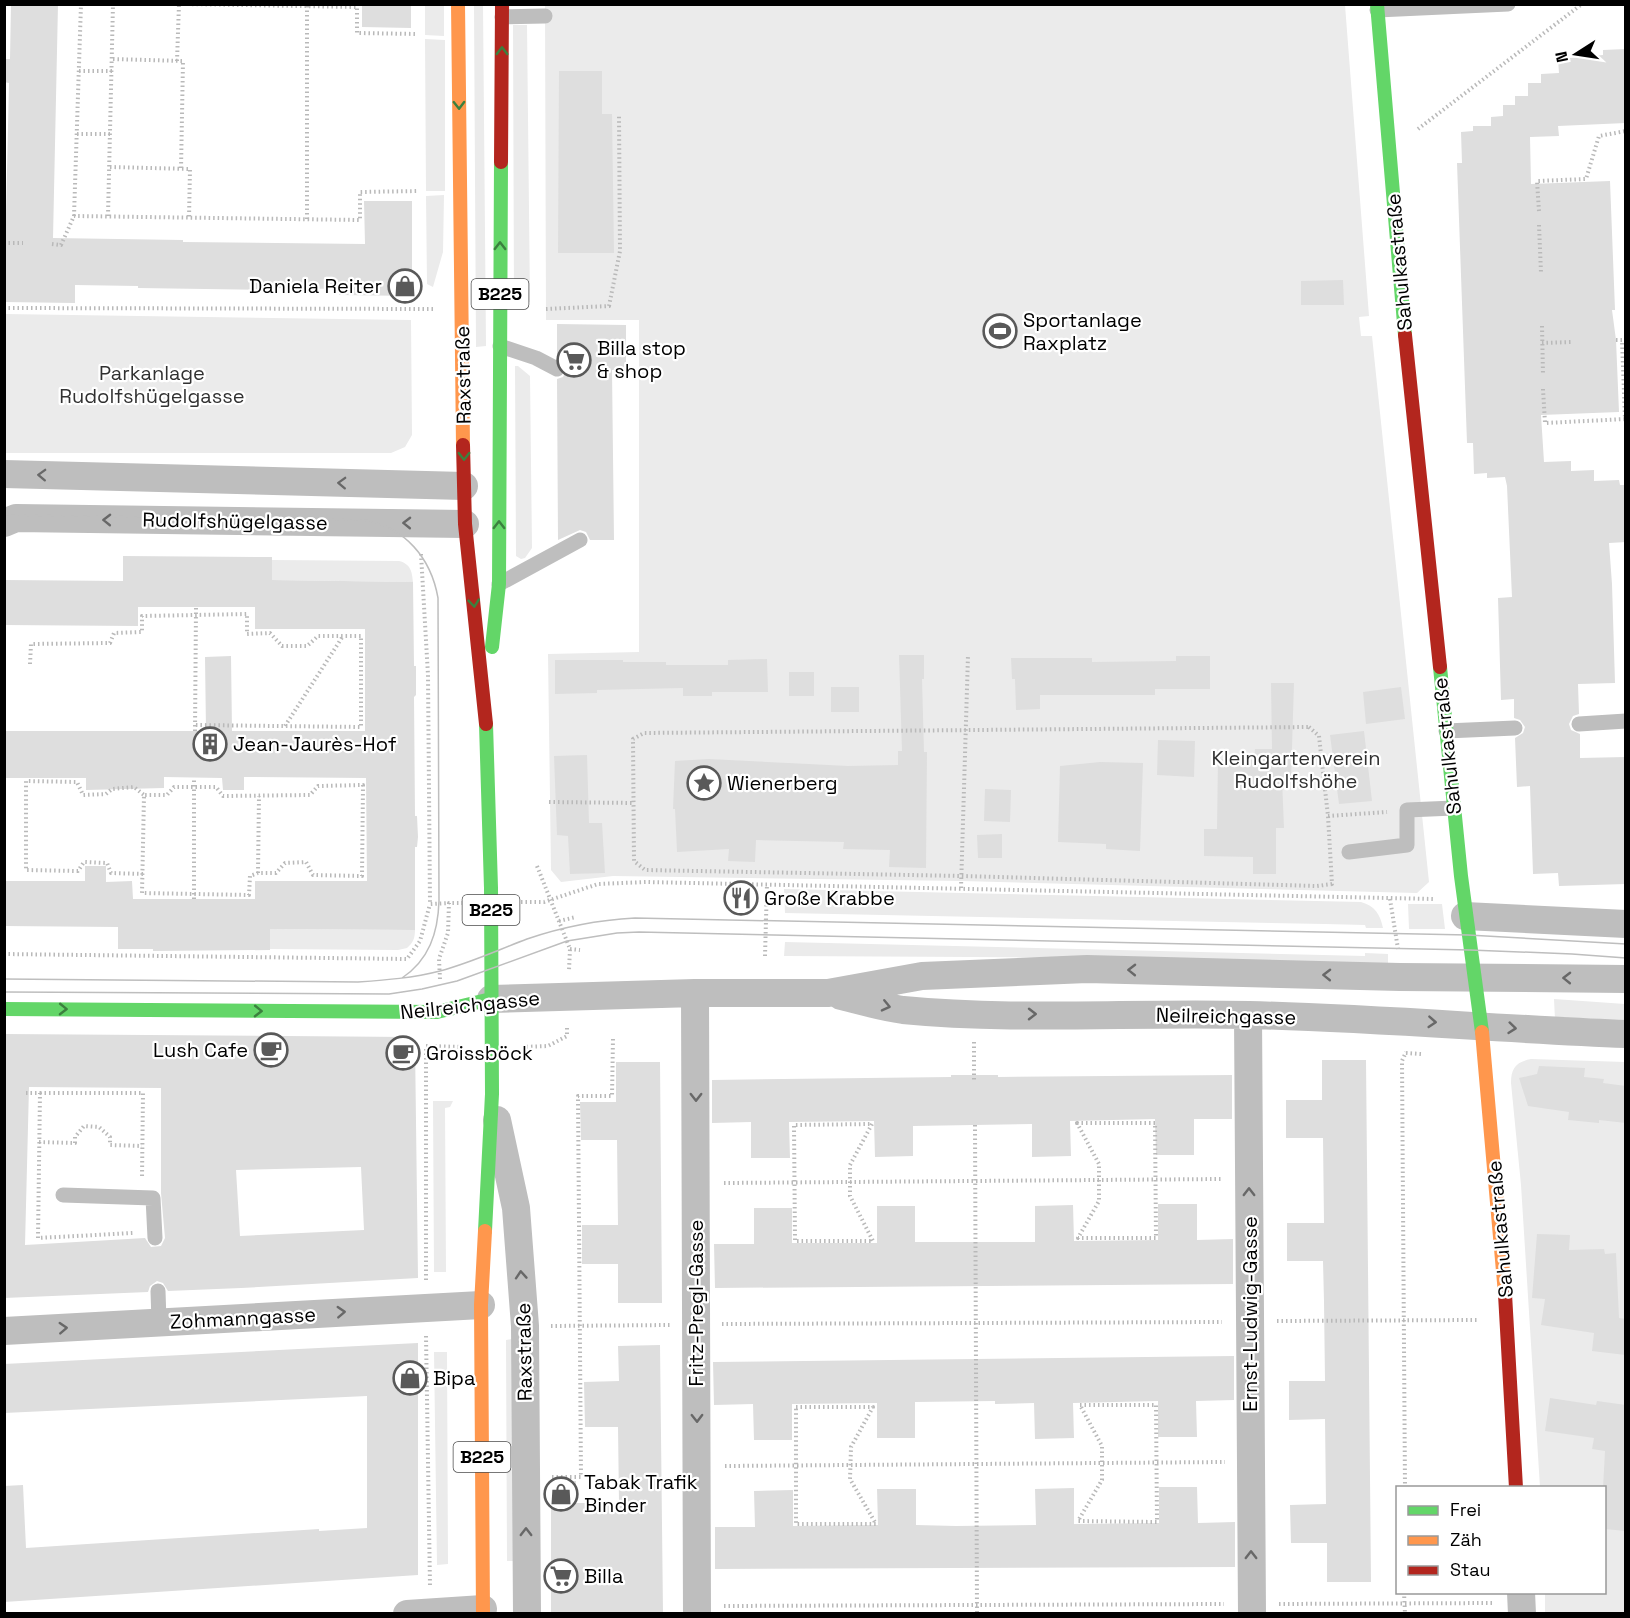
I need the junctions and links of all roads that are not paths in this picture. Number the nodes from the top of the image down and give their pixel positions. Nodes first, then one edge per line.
1 (458, 4) edge
2 (1508, 4) edge
3 (1377, 7) edge
4 (502, 11) edge
5 (545, 16) dead end
6 (500, 346) junction
7 (557, 369) dead end
8 (4, 474) edge
9 (464, 486) junction
10 (4, 523) edge
11 (465, 524) junction
12 (580, 540) dead end
13 (499, 584) junction
14 (485, 708) junction
15 (1626, 722) edge
16 (1580, 724) dead end
17 (1515, 728) dead end
18 (1446, 731) junction
19 (1454, 808) junction
20 (1349, 852) dead end
21 (1465, 916) junction
22 (1626, 924) edge
23 (1474, 976) junction
24 (1626, 979) edge
25 (695, 993) junction
26 (828, 993) junction
27 (491, 999) junction
28 (4, 1009) edge
29 (1248, 1015) junction
30 (1481, 1025) junction
31 (1626, 1034) edge
32 (492, 1094) junction
33 (63, 1195) dead end
34 (155, 1238) dead end
35 (158, 1291) dead end
36 (481, 1305) junction
37 (159, 1322) junction
38 (4, 1331) edge
39 (1516, 1486) edge
40 (1252, 1609) edge
41 (697, 1610) edge
42 (483, 1611) edge
43 (406, 1614) edge
44 (527, 1614) edge

1 -> 9 main road, Raxstraße / B225
2 - 3 lane
3 - 18 main road, Sahulkastraße
4 - 5 lane
6 -> 4 main road, Raxstraße / B225
6 - 7 lane
13 -> 6 main road, Raxstraße / B225
9 -> 8 street, Rudolfshügelgasse
9 - 11 main road, Raxstraße / B225
11 -> 10 street, Rudolfshügelgasse
11 -> 14 main road, Raxstraße / B225
12 - 13 lane
13 - 14 main road, Raxstraße / B225
14 - 27 main road, Raxstraße / B225
15 - 16 lane
17 - 18 lane
18 - 19 main road, Sahulkastraße
19 - 20 lane
19 - 21 main road, Sahulkastraße
21 - 22 street
21 - 23 main road, Sahulkastraße
24 -> 23 street, Neilreichgasse
23 -> 26 street, Neilreichgasse
23 - 30 main road, Sahulkastraße
25 - 26 street, Neilreichgasse
25 - 27 street, Neilreichgasse
25 -> 41 street, Fritz-Pregl-Gasse
26 -> 29 street, Neilreichgasse
28 -> 27 main road, Neilreichgasse
27 - 32 main road, Raxstraße / B225
29 -> 30 street, Neilreichgasse
40 -> 29 street, Ernst-Ludwig-Gasse
30 -> 31 street, Neilreichgasse
30 - 39 main road, Sahulkastraße
32 - 36 main road, Raxstraße / B225
44 -> 32 street, Raxstraße
33 - 34 lane
35 - 37 lane
37 -> 36 street, Zohmanngasse
36 - 42 main road, Raxstraße / B225
38 -> 37 street, Zohmanngasse
42 - 43 street

